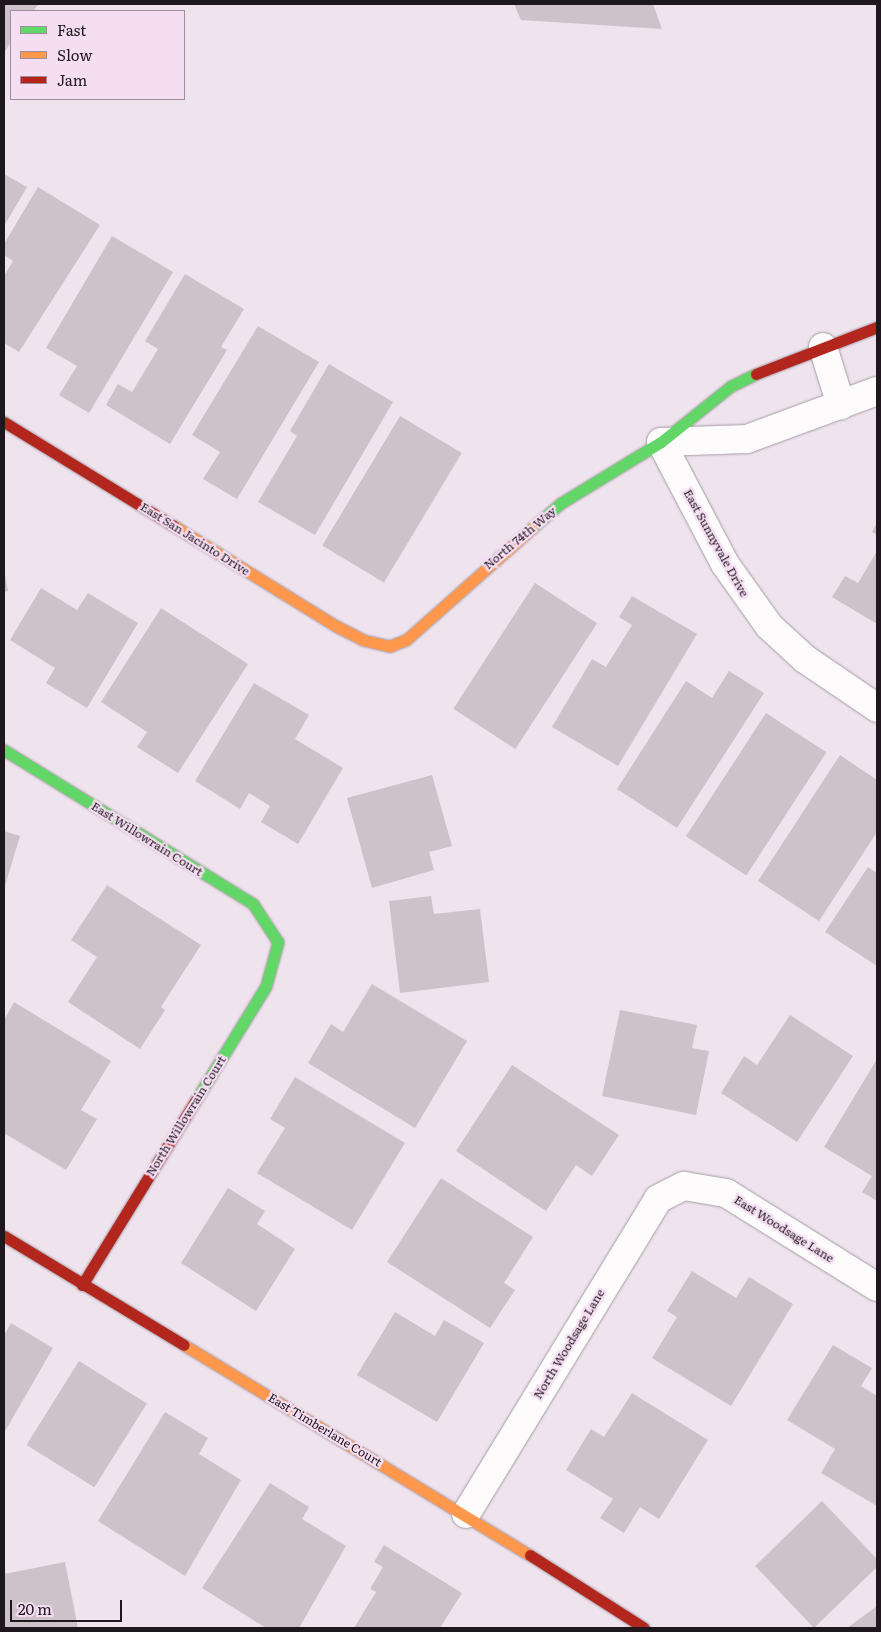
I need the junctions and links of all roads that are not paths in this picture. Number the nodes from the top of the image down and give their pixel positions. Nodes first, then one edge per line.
1 (877, 327) edge
2 (823, 347) junction
3 (877, 391) edge
4 (841, 405) junction
5 (4, 422) edge
6 (661, 442) junction
7 (390, 646) joint
8 (877, 708) edge
9 (4, 750) edge
10 (278, 942) joint
11 (684, 1186) joint
12 (4, 1236) edge
13 (82, 1285) junction
14 (877, 1287) edge
15 (466, 1514) junction
16 (644, 1628) edge

1 - 2 street, North 74th Way
2 - 4 street
2 - 6 street, North 74th Way
3 - 4 street, North 74th Way
4 - 6 street, North 74th Way
5 - 7 street, East San Jacinto Drive
6 - 7 street, North 74th Way
6 - 8 street, East Sunnyvale Drive
9 - 10 street, East Willowrain Court
10 - 13 street, North Willowrain Court
11 - 14 street, East Woodsage Lane
11 - 15 street, North Woodsage Lane
12 - 13 street, East Timberlane Court
13 - 15 street, East Timberlane Court
15 - 16 street, East Timberlane Court

